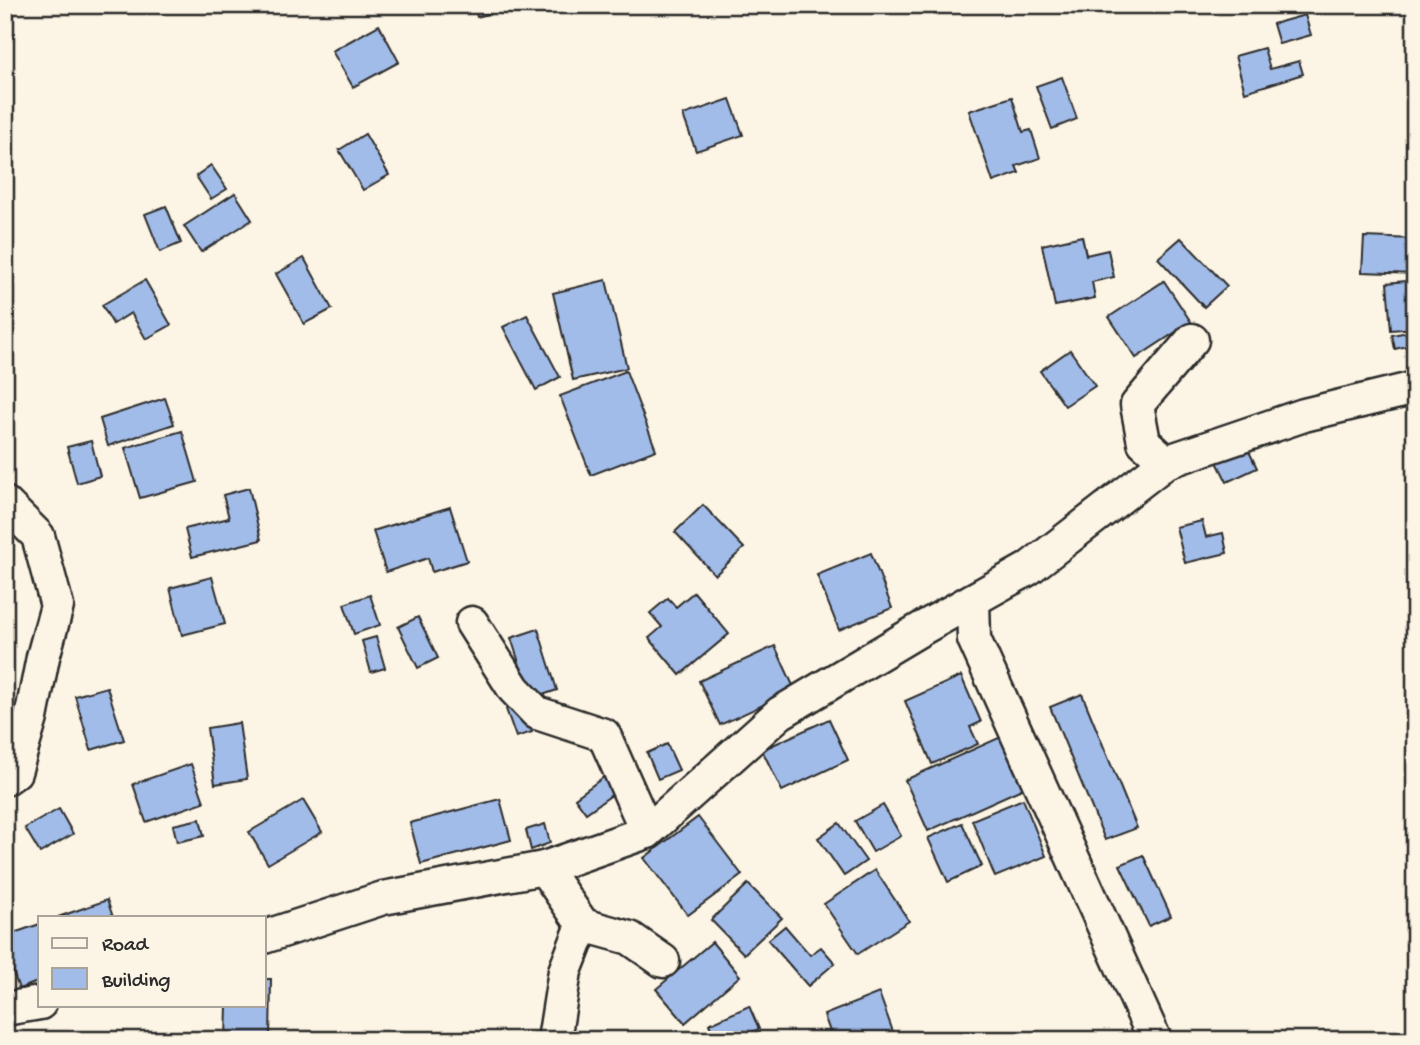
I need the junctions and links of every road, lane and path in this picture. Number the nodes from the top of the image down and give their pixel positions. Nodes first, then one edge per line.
1 (1192, 340) dead end
2 (1415, 388) edge
3 (1166, 461) junction
4 (5, 503) edge
5 (973, 600) junction
6 (472, 623) dead end
7 (5, 779) edge
8 (647, 832) junction
9 (544, 868) junction
10 (583, 925) junction
11 (266, 936) edge
12 (663, 961) dead end
13 (38, 1003) edge
14 (5, 1009) edge
15 (554, 1040) edge
16 (1155, 1040) edge

1 - 3 street
2 - 3 street
3 - 5 street
4 - 7 street
5 - 8 street
5 - 16 street
6 - 8 street
8 - 9 street
9 - 10 street
9 - 11 street
10 - 12 street
10 - 15 street
13 - 14 street

